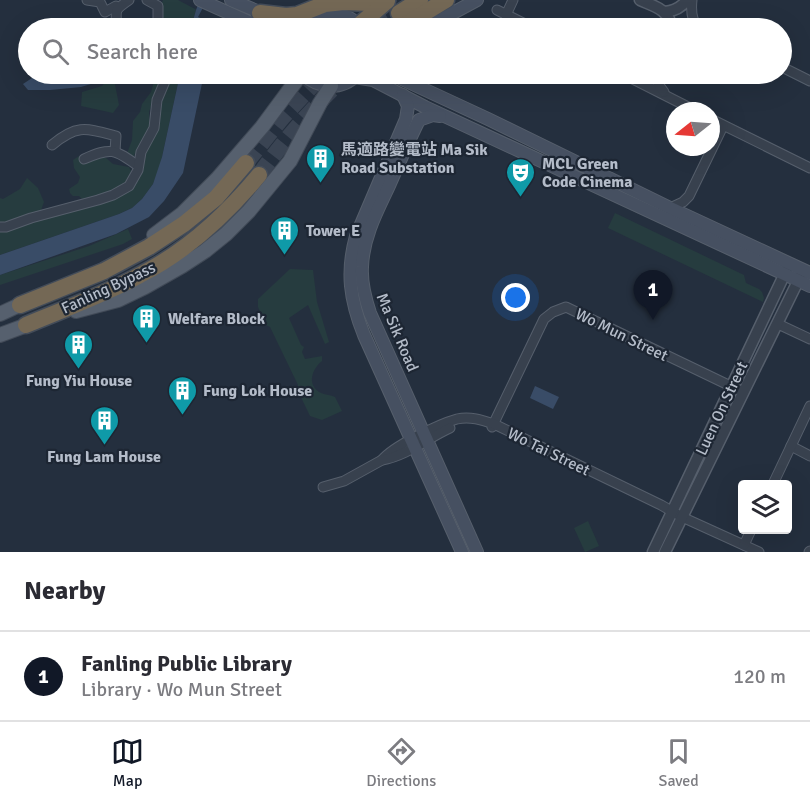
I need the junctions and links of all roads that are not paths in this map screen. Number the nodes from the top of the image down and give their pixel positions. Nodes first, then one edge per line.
1 (87, 0) edge
2 (129, 0) edge
3 (147, 0) edge
4 (200, 0) edge
5 (231, 0) edge
6 (420, 0) edge
7 (446, 0) edge
8 (477, 0) edge
9 (513, 0) edge
10 (640, 0) edge
11 (687, 0) edge
12 (692, 0) edge
13 (117, 8) junction
14 (395, 10) edge
15 (665, 12) junction
16 (116, 18) edge
17 (158, 18) edge
18 (252, 18) edge
19 (257, 18) edge
20 (276, 18) edge
21 (312, 18) edge
22 (349, 18) edge
23 (378, 18) edge
24 (445, 18) edge
25 (512, 18) edge
26 (669, 18) edge
27 (694, 18) edge
28 (792, 73) edge
29 (810, 81) edge
30 (163, 84) edge
31 (294, 84) edge
32 (324, 84) edge
33 (340, 84) edge
34 (381, 84) edge
35 (412, 84) edge
36 (420, 84) edge
37 (645, 84) edge
38 (658, 84) edge
39 (331, 86) junction
40 (421, 88) junction
41 (665, 94) junction
42 (403, 95) junction
43 (680, 102) edge
44 (445, 116) junction
45 (720, 124) edge
46 (723, 126) junction
47 (52, 145) dead end
48 (115, 151) junction
49 (84, 159) dead end
50 (246, 163) tunnel mouth
51 (138, 166) junction
52 (810, 168) edge
53 (259, 175) tunnel mouth
54 (670, 208) junction
55 (0, 227) edge
56 (787, 268) junction
57 (804, 274) edge
58 (810, 286) edge
59 (20, 306) junction
60 (0, 314) edge
61 (778, 324) junction
62 (26, 325) junction
63 (0, 335) edge
64 (810, 339) edge
65 (732, 387) junction
66 (743, 392) junction
67 (810, 406) edge
68 (493, 425) junction
69 (426, 437) junction
70 (413, 443) junction
71 (791, 446) junction
72 (810, 456) edge
73 (775, 480) edge
74 (323, 487) dead end
75 (671, 513) junction
76 (682, 517) junction
77 (749, 534) edge
78 (744, 545) junction
79 (462, 552) edge
80 (477, 552) edge
81 (653, 552) edge
82 (665, 552) edge
83 (759, 552) edge

1 - 13 street
2 - 13 street
3 - 17 street
4 - 18 main road
5 - 19 main road
6 - 14 highway
7 - 14 highway
8 - 24 main road
9 - 25 street
10 - 15 street
11 - 15 street
12 - 27 street
13 - 16 street
14 - 20 highway
14 - 23 highway
15 - 26 street
21 - 22 main road
28 - 29 street
30 - 51 street
31 - 59 main road
32 - 39 main road
33 - 39 main road
34 - 42 main road
35 - 40 main road
36 - 40 main road
37 - 41 street
38 - 41 street
39 - 62 main road
40 - 54 main road
41 - 43 street
42 - 44 main road
42 - 70 main road, Ma Sik Road
44 - 56 main road
44 - 69 main road, Ma Sik Road
45 - 46 street
46 - 52 street
46 - 54 street
47 - 48 street
48 - 49 street
48 - 51 street
50 - 59 highway, Fanling Bypass
51 - 55 street
53 - 62 highway, Fanling Bypass
54 - 56 main road
56 - 57 main road
56 - 65 street, Luen On Street
57 - 58 main road
57 - 61 street, Luen On Street
59 - 60 main road, Fanling Bypass
61 - 64 street
61 - 66 street, Luen On Street
62 - 63 main road, Fanling Bypass
65 - 66 street, Wo Mun Street
65 - 68 street, Wo Mun Street
65 - 75 street, Luen On Street
66 - 76 street, Luen On Street
67 - 71 street
68 - 69 street, Wo Tai Street
68 - 75 street, Wo Tai Street
69 - 70 street, Wo Tai Street
69 - 80 main road, Ma Sik Road
70 - 74 street, Wo Tai Street
70 - 79 main road, Ma Sik Road
71 - 72 street
71 - 73 street
75 - 76 street, Wo Tai Street
75 - 81 street, Luen On Street
76 - 78 street, Wo Tai Street
76 - 82 street, Luen On Street
77 - 78 street
78 - 83 street, Wo Tai Street

